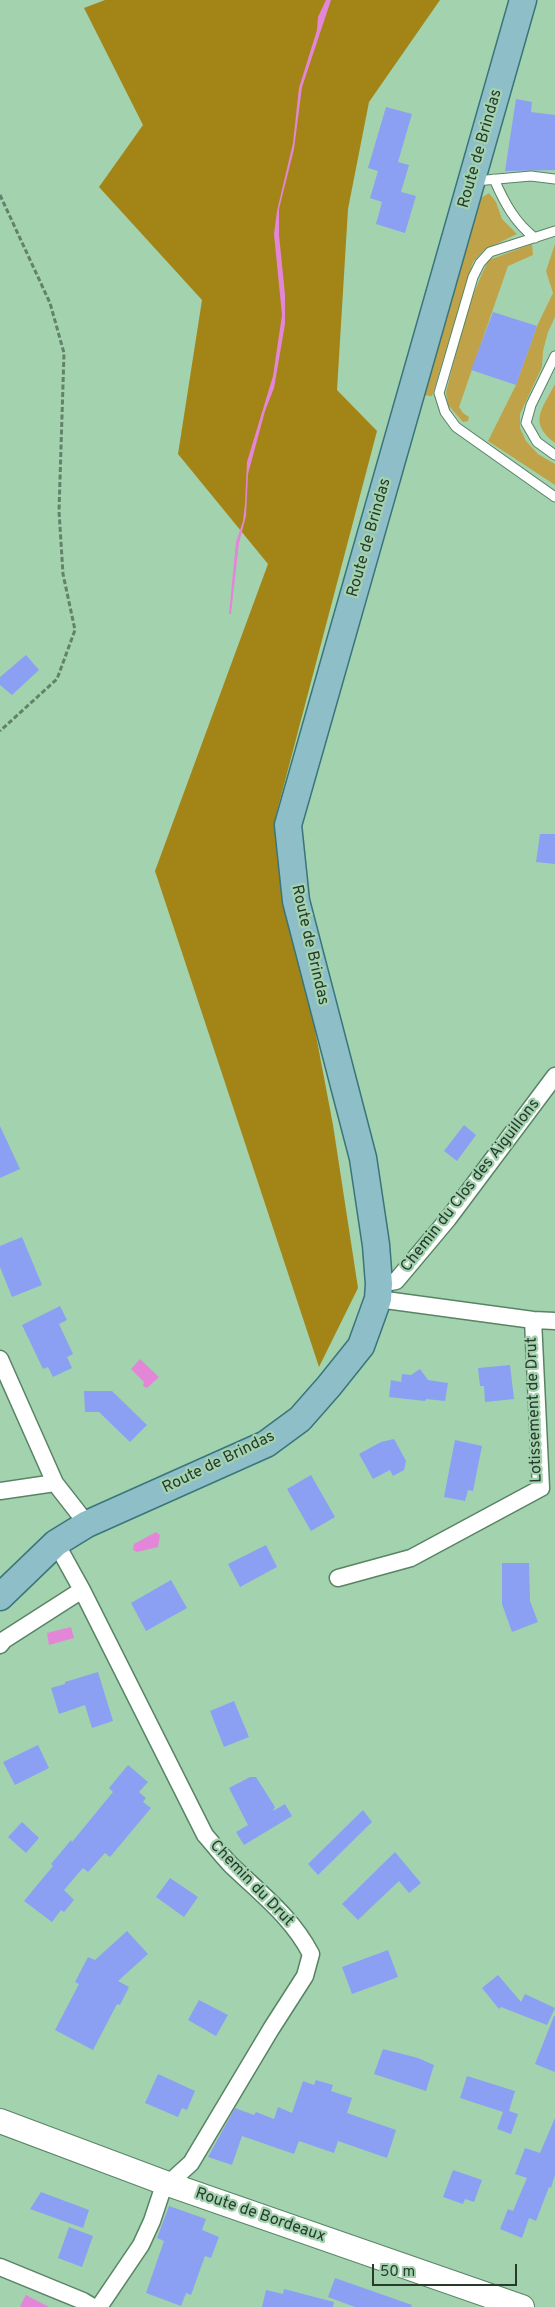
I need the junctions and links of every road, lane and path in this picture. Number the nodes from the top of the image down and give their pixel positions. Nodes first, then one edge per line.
1 (523, 0) edge
2 (483, 180) junction
3 (555, 180) edge
4 (0, 195) edge
5 (555, 231) edge
6 (535, 238) junction
7 (555, 356) edge
8 (555, 455) edge
9 (555, 496) edge
10 (0, 731) edge
11 (555, 1076) edge
12 (379, 1292) junction
13 (533, 1320) junction
14 (555, 1321) edge
15 (0, 1359) edge
16 (55, 1483) junction
17 (0, 1491) edge
18 (87, 1524) junction
19 (56, 1543) junction
20 (338, 1578) dead end
21 (82, 1590) junction
22 (0, 1597) edge
23 (0, 1645) edge
24 (0, 2121) edge
25 (168, 2184) junction
26 (0, 2267) edge
27 (93, 2307) edge
28 (99, 2307) edge
29 (522, 2307) edge

1 - 2 main road, Route de Brindas
2 - 3 lane
2 - 6 lane
2 - 12 main road, Route de Brindas
4 - 10 path
5 - 6 lane
6 - 9 lane
7 - 8 lane
11 - 12 street, Chemin du Clos des Aiguillons
12 - 13 street
12 - 18 main road, Route de Brindas
13 - 14 street
13 - 20 street, Lotissement de Drut
15 - 16 street
16 - 17 street
16 - 18 street
18 - 19 main road, Route de Brindas
19 - 21 street, Chemin du Drut
19 - 22 main road, Route de Brindas
21 - 23 street
21 - 25 street, Chemin du Drut
24 - 25 main road, Route de Bordeaux
25 - 28 street
25 - 29 main road, Route de Bordeaux
26 - 27 street

